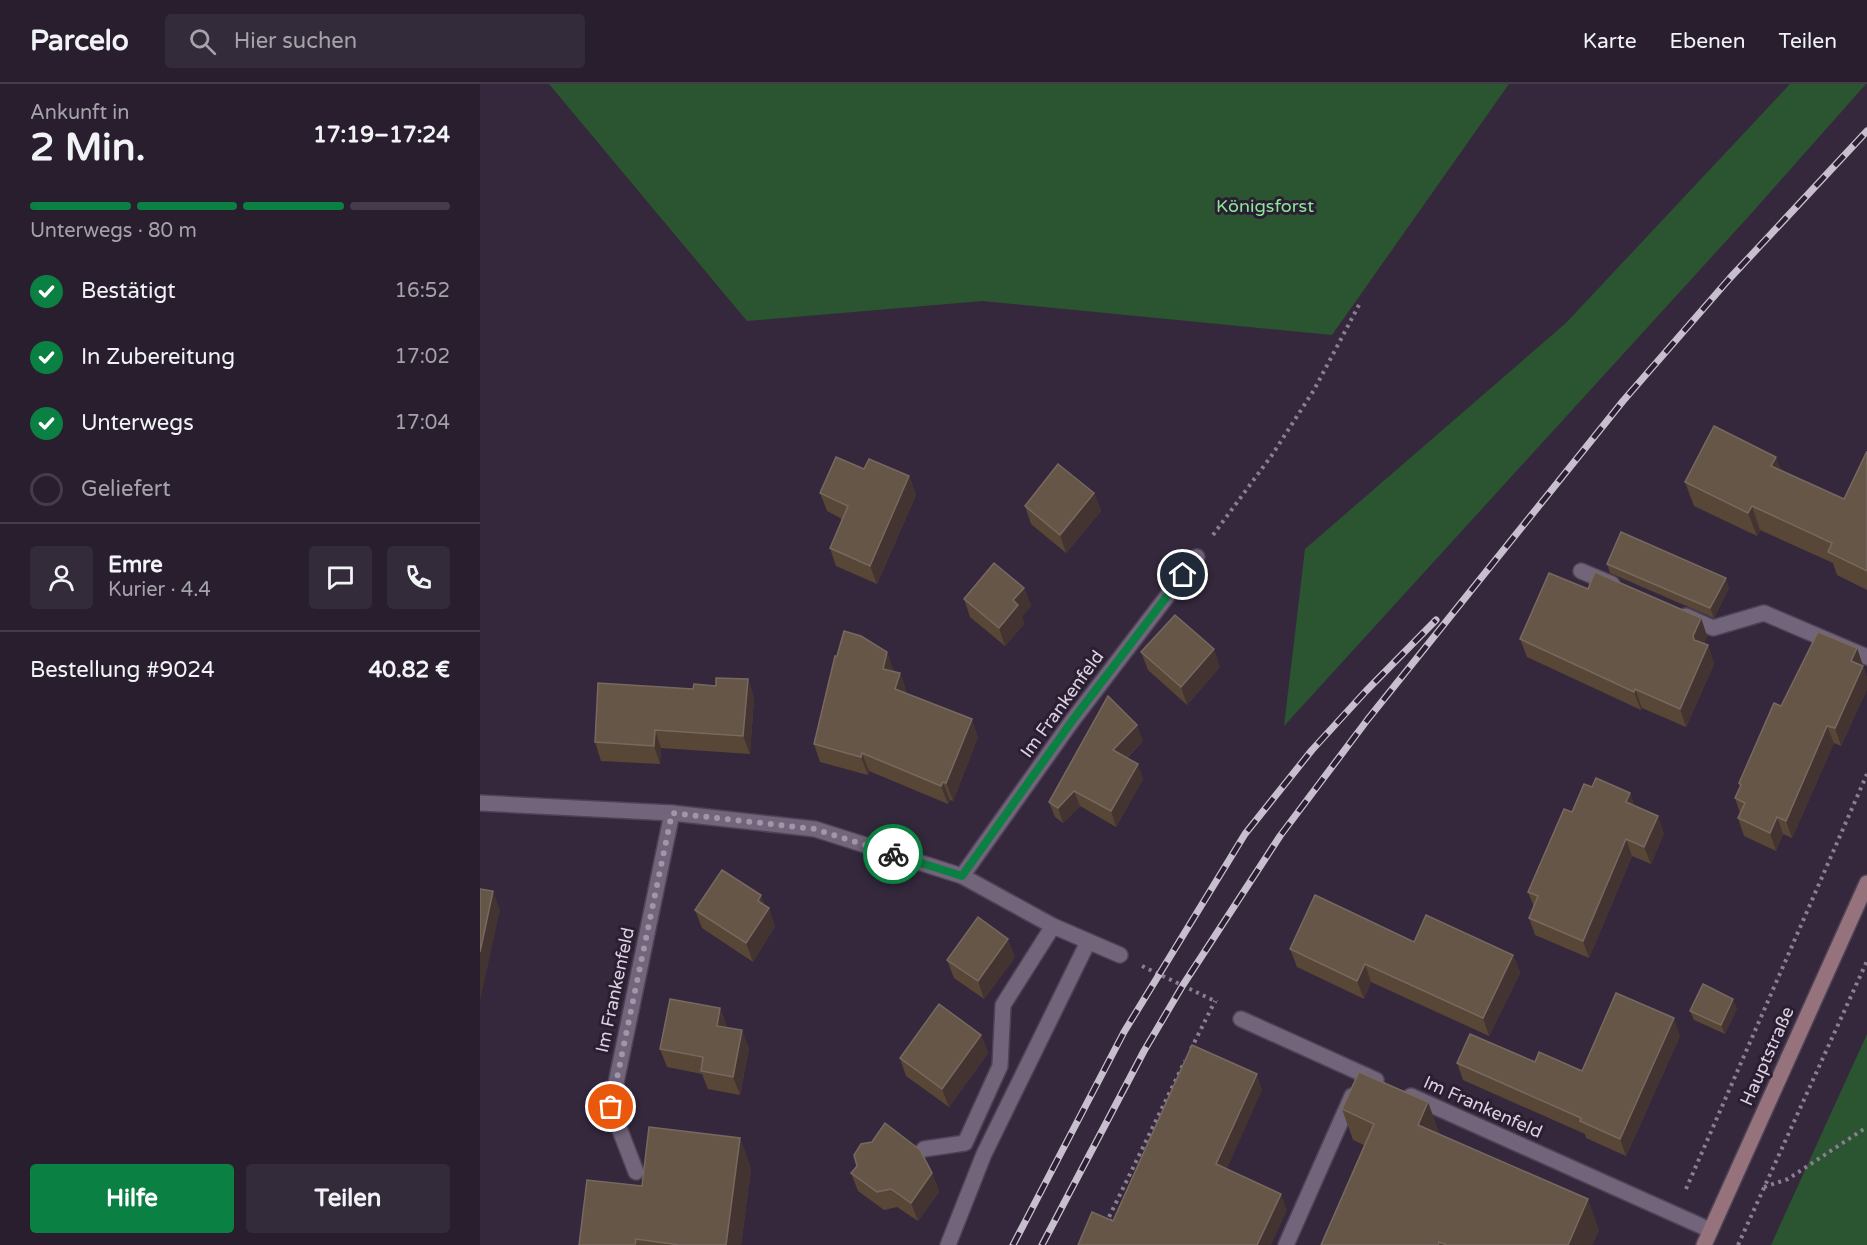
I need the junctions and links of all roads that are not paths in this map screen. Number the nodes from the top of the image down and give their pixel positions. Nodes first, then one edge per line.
1 (1197, 557) road end
2 (1581, 571) dead end
3 (1625, 590) edge
4 (1669, 609) edge
5 (1867, 657) edge
6 (480, 802) edge
7 (672, 813) junction
8 (962, 876) junction
9 (1867, 883) edge
10 (1053, 926) junction
11 (1088, 942) junction
12 (1120, 955) road end
13 (1241, 1019) road end
14 (1362, 1074) junction
15 (924, 1149) dead end
16 (636, 1172) dead end
17 (1710, 1230) junction
18 (948, 1245) edge
19 (1286, 1245) edge
20 (1704, 1245) edge

1 - 8 street, Im Frankenfeld
2 - 3 street
4 - 5 street
6 - 7 street
7 - 8 street
7 - 16 street, Im Frankenfeld
8 - 10 street
9 - 17 main road, Hauptstraße
10 - 11 street
10 - 15 street
11 - 12 street
11 - 18 street
13 - 14 street, Im Frankenfeld
14 - 17 street, Im Frankenfeld
14 - 19 street
17 - 20 main road, Hauptstraße

